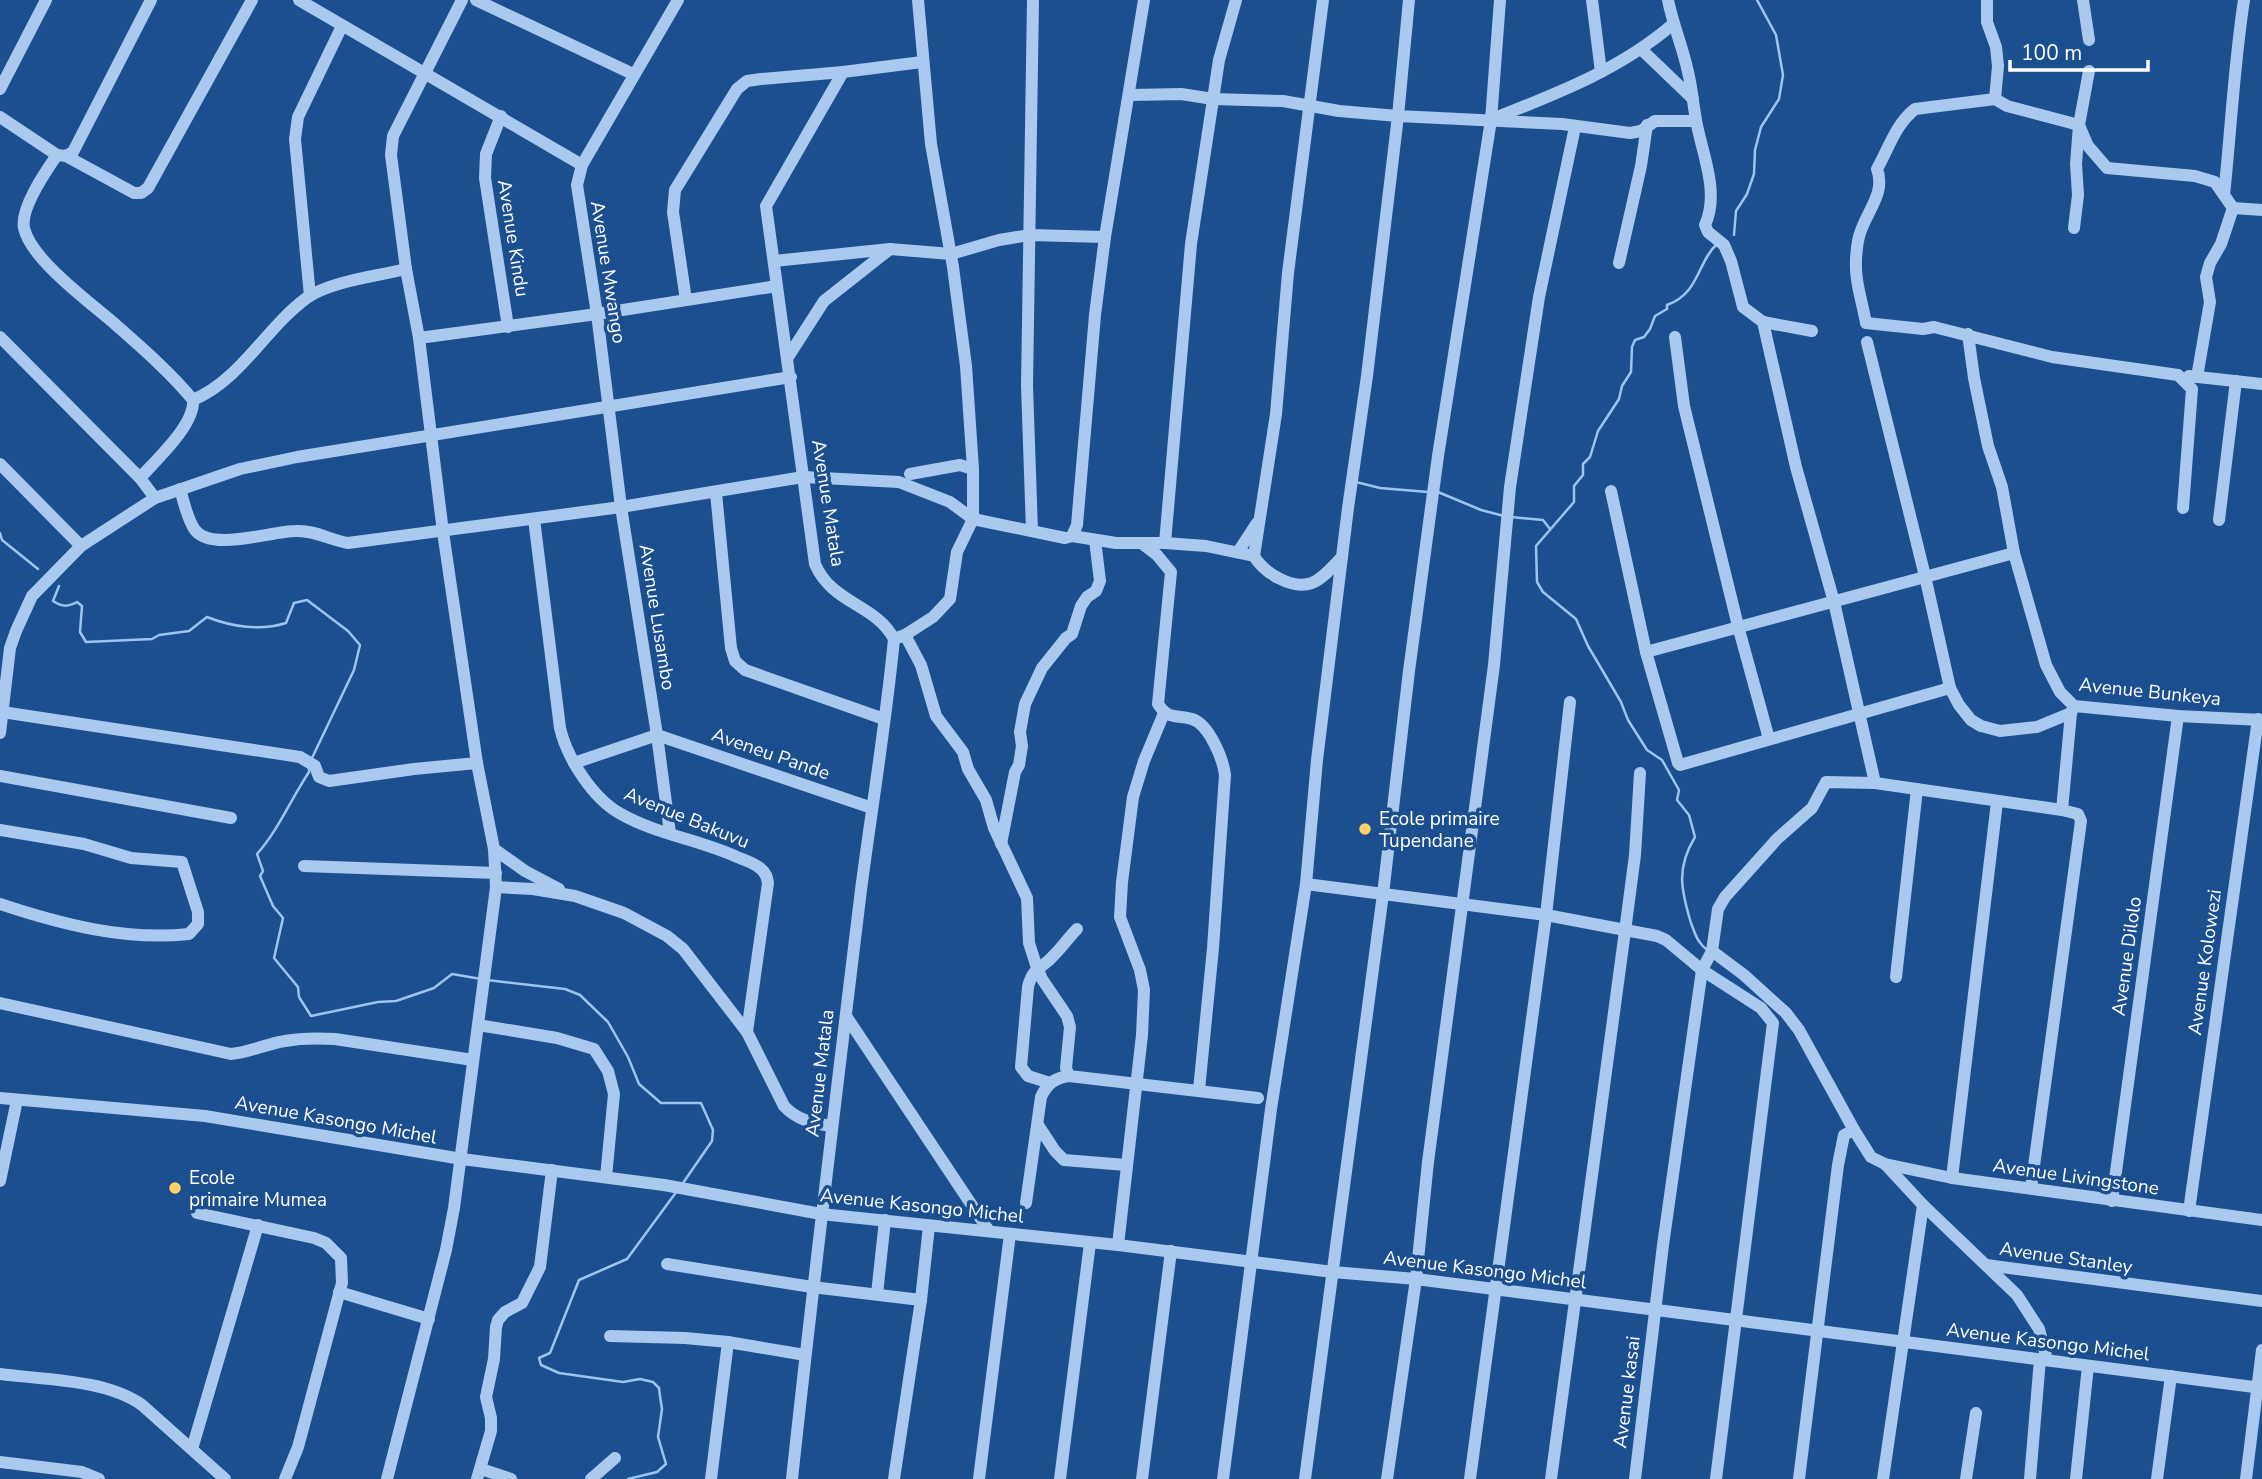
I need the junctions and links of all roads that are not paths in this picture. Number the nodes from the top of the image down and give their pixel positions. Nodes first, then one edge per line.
1 (46, 0) edge
2 (152, 0) edge
3 (252, 0) edge
4 (299, 0) edge
5 (462, 0) edge
6 (476, 0) edge
7 (678, 0) edge
8 (918, 0) edge
9 (1033, 0) edge
10 (1144, 0) edge
11 (1236, 0) edge
12 (1323, 0) edge
13 (1409, 0) edge
14 (1500, 0) edge
15 (1592, 0) edge
16 (1668, 0) edge
17 (1987, 0) edge
18 (2083, 0) edge
19 (2244, 0) edge
20 (1673, 24) junction
21 (342, 26) junction
22 (2089, 40) dead end
23 (1642, 50) junction
24 (922, 62) junction
25 (2089, 71) dead end
26 (424, 72) junction
27 (843, 72) junction
28 (1601, 72) junction
29 (633, 74) junction
30 (0, 89) edge
31 (1130, 95) junction
32 (1213, 99) junction
33 (1693, 99) junction
34 (1995, 99) junction
35 (1310, 106) junction
36 (502, 116) junction
37 (1398, 116) junction
38 (0, 117) edge
39 (1491, 120) junction
40 (1696, 121) junction
41 (1647, 125) junction
42 (2078, 125) junction
43 (1575, 127) junction
44 (61, 155) junction
45 (582, 164) junction
46 (2224, 195) junction
47 (2233, 208) junction
48 (2262, 210) edge
49 (2074, 228) dead end
50 (1030, 235) junction
51 (1105, 237) junction
52 (890, 249) junction
53 (951, 254) junction
54 (774, 261) junction
55 (1619, 263) dead end
56 (406, 270) junction
57 (777, 286) junction
58 (310, 296) junction
59 (686, 300) junction
60 (597, 314) junction
61 (1763, 322) junction
62 (508, 327) junction
63 (1812, 331) dead end
64 (1968, 334) junction
65 (0, 337) edge
66 (1675, 337) dead end
67 (419, 338) junction
68 (1867, 342) dead end
69 (788, 357) junction
70 (2178, 374) junction
71 (791, 377) junction
72 (2197, 377) junction
73 (2236, 381) junction
74 (2262, 384) edge
75 (193, 400) junction
76 (610, 408) junction
77 (432, 435) junction
78 (0, 464) edge
79 (973, 468) junction
80 (910, 474) dead end
81 (803, 477) junction
82 (140, 478) junction
83 (180, 489) junction
84 (1611, 491) dead end
85 (716, 493) junction
86 (155, 498) junction
87 (621, 508) junction
88 (2183, 508) dead end
89 (1261, 516) junction
90 (534, 519) junction
91 (973, 519) junction
92 (2219, 520) dead end
93 (1032, 531) junction
94 (443, 532) junction
95 (1072, 536) junction
96 (1095, 540) junction
97 (1165, 543) junction
98 (1144, 545) junction
99 (81, 546) junction
100 (1238, 552) junction
101 (2014, 553) junction
102 (1254, 556) junction
103 (1342, 557) junction
104 (1925, 576) junction
105 (1834, 602) junction
106 (1738, 626) junction
107 (0, 631) edge
108 (16, 631) junction
109 (899, 637) junction
110 (1646, 652) junction
111 (1950, 688) junction
112 (1570, 702) dead end
113 (2073, 709) junction
114 (2, 712) junction
115 (1164, 713) junction
116 (1860, 713) junction
117 (2178, 716) junction
118 (884, 719) junction
119 (2260, 719) edge
120 (0, 733) edge
121 (657, 735) junction
122 (1769, 739) junction
123 (477, 763) junction
124 (574, 764) junction
125 (1640, 773) dead end
126 (0, 776) edge
127 (1875, 783) junction
128 (1917, 789) junction
129 (1997, 802) junction
130 (872, 808) junction
131 (2062, 810) junction
132 (231, 818) dead end
133 (0, 830) edge
134 (670, 833) junction
135 (1001, 845) junction
136 (494, 849) junction
137 (303, 866) dead end
138 (496, 873) junction
139 (1306, 884) junction
140 (496, 887) junction
141 (1383, 894) junction
142 (575, 896) junction
143 (0, 904) edge
144 (1463, 905) junction
145 (1546, 915) junction
146 (1077, 929) dead end
147 (1625, 931) junction
148 (1707, 960) junction
149 (1037, 968) junction
150 (1896, 977) dead end
151 (0, 1003) edge
152 (846, 1016) junction
153 (478, 1025) junction
154 (747, 1032) junction
155 (473, 1060) junction
156 (1069, 1076) junction
157 (1050, 1083) junction
158 (1135, 1084) junction
159 (1199, 1090) junction
160 (0, 1098) edge
161 (1258, 1098) dead end
162 (17, 1100) junction
163 (1038, 1125) junction
164 (831, 1126) junction
165 (1849, 1133) junction
166 (462, 1159) junction
167 (1885, 1164) junction
168 (1126, 1165) junction
169 (552, 1170) junction
170 (606, 1177) junction
171 (1952, 1178) junction
172 (0, 1181) edge
173 (2031, 1188) junction
174 (2112, 1201) junction
175 (1026, 1202) dead end
176 (1923, 1205) junction
177 (2189, 1210) junction
178 (197, 1213) dead end
179 (821, 1214) junction
180 (885, 1220) junction
181 (2262, 1220) edge
182 (258, 1225) junction
183 (929, 1226) junction
184 (989, 1231) junction
185 (1010, 1234) junction
186 (1090, 1243) junction
187 (1118, 1245) junction
188 (1171, 1251) junction
189 (1252, 1263) junction
190 (667, 1264) dead end
191 (1985, 1265) junction
192 (1333, 1272) junction
193 (1416, 1279) junction
194 (812, 1287) junction
195 (1495, 1289) junction
196 (339, 1292) junction
197 (877, 1294) junction
198 (1577, 1299) junction
199 (921, 1300) junction
200 (2262, 1301) edge
201 (1655, 1309) junction
202 (429, 1319) junction
203 (1737, 1320) junction
204 (1819, 1331) junction
205 (610, 1336) dead end
206 (728, 1342) junction
207 (1902, 1342) junction
208 (2262, 1350) edge
209 (805, 1355) junction
210 (2043, 1359) junction
211 (2088, 1366) junction
212 (0, 1374) edge
213 (2171, 1376) junction
214 (2260, 1388) edge
215 (1976, 1413) dead end
216 (192, 1449) junction
217 (615, 1458) dead end
218 (0, 1462) edge
219 (479, 1474) edge
220 (99, 1479) edge
221 (225, 1479) edge
222 (285, 1479) edge
223 (387, 1479) edge
224 (511, 1479) edge
225 (592, 1479) edge
226 (711, 1479) edge
227 (792, 1479) edge
228 (894, 1479) edge
229 (979, 1479) edge
230 (1060, 1479) edge
231 (1142, 1479) edge
232 (1223, 1479) edge
233 (1305, 1479) edge
234 (1387, 1479) edge
235 (1470, 1479) edge
236 (1552, 1479) edge
237 (1634, 1479) edge
238 (1716, 1479) edge
239 (1799, 1479) edge
240 (1883, 1479) edge
241 (1966, 1479) edge
242 (2030, 1479) edge
243 (2076, 1479) edge
244 (2157, 1479) edge
245 (2246, 1479) edge

1 - 30 street
2 - 44 street
3 - 44 street
4 - 21 street
5 - 26 street
6 - 29 street
7 - 29 street, Avenue Mwango
8 - 24 street
9 - 50 street
10 - 31 street
11 - 32 street
12 - 35 street
13 - 37 street
14 - 39 street
15 - 28 street
16 - 20 street
17 - 34 street
18 - 22 street
19 - 46 street
20 - 23 street
20 - 33 street
21 - 26 street
21 - 58 street
23 - 28 street
23 - 33 street
24 - 27 street
24 - 53 street
25 - 42 street
26 - 36 street
26 - 56 street
27 - 54 street, Avenue Matala
27 - 59 street
28 - 39 street
29 - 45 street, Avenue Mwango
31 - 32 street
31 - 51 street
32 - 35 street
32 - 97 street
33 - 40 street
34 - 42 street
34 - 64 street
35 - 37 street
35 - 89 street
36 - 45 street
36 - 62 street, Avenue Kindu
37 - 39 street
37 - 103 street
38 - 44 street
39 - 43 street
39 - 141 street
40 - 41 street
40 - 61 street
41 - 43 street
41 - 55 street
42 - 46 street
42 - 49 street
43 - 144 street
44 - 75 street
45 - 60 street, Avenue Mwango
46 - 47 street
47 - 48 street
47 - 72 street
50 - 51 street
50 - 53 street
50 - 93 street
51 - 95 street
52 - 53 street
52 - 54 street
52 - 69 street
53 - 79 street
54 - 57 street, Avenue Matala
56 - 58 street
56 - 67 street
57 - 59 street
57 - 69 street, Avenue Matala
58 - 75 street
59 - 60 street
60 - 62 street
60 - 76 street, Avenue Mwango
61 - 63 street
61 - 105 street
62 - 67 street
64 - 70 street
64 - 101 street, Avenue Bunkeya
65 - 82 street
66 - 106 street
67 - 77 street
68 - 104 street
69 - 71 street, Avenue Matala
70 - 72 street
70 - 88 street
71 - 76 street
71 - 81 street, Avenue Matala
72 - 73 street
73 - 74 street
73 - 92 street
75 - 82 street
76 - 77 street
76 - 87 street, Avenue Lusambo
77 - 83 street
77 - 94 street
78 - 99 street
79 - 80 street
79 - 91 street
81 - 85 street
81 - 91 street
81 - 109 street, Avenue Matala
82 - 86 street
83 - 86 street
83 - 94 street
84 - 110 street
85 - 87 street
85 - 118 street
86 - 99 street
87 - 90 street
87 - 121 street, Avenue Lusambo
89 - 100 street
89 - 102 street
90 - 94 street
90 - 124 street, Avenue Bakuvu
91 - 93 street
91 - 109 street
93 - 95 street
94 - 123 street
95 - 96 street
96 - 98 street
96 - 135 street
97 - 98 street
97 - 100 street
98 - 115 street
99 - 108 street
100 - 102 street
101 - 104 street
101 - 113 street, Avenue Bunkeya
102 - 103 street
103 - 139 street
104 - 105 street
104 - 111 street
105 - 106 street
105 - 116 street
106 - 110 street
106 - 122 street
107 - 108 street
108 - 114 street
109 - 118 street, Avenue Matala
109 - 135 street
110 - 122 street
111 - 113 street
111 - 116 street
112 - 145 street
113 - 117 street, Avenue Bunkeya
113 - 131 street
114 - 120 street
114 - 123 street
115 - 158 street
115 - 159 street
116 - 122 street
116 - 127 street
117 - 119 street, Avenue Bunkeya
117 - 174 street, Avenue Dilolo
118 - 130 street, Avenue Matala
119 - 177 street, Avenue Kolowezi
121 - 124 street
121 - 130 street, Aveneu Pande
121 - 134 street, Avenue Lusambo
123 - 136 street
124 - 134 street, Avenue Bakuvu
125 - 147 street
126 - 132 street
127 - 128 street
127 - 148 street, Avenue kasai
128 - 129 street
128 - 150 street
129 - 131 street
129 - 171 street
130 - 152 street, Avenue Matala
131 - 173 street
133 - 143 street
134 - 154 street, Avenue Bakuvu
135 - 149 street
136 - 138 street
136 - 142 street
137 - 138 street
138 - 140 street
139 - 141 street
139 - 189 street
140 - 142 street
140 - 153 street
141 - 144 street
141 - 192 street
142 - 154 street
144 - 145 street
144 - 193 street
145 - 147 street
145 - 195 street
146 - 149 street
147 - 148 street
147 - 198 street
148 - 165 street
148 - 201 street, Avenue kasai
148 - 203 street
149 - 156 street
149 - 157 street
151 - 155 street
152 - 164 street, Avenue Matala
152 - 184 street
153 - 155 street
153 - 170 street
154 - 164 street
155 - 166 street
156 - 157 street
156 - 158 street
157 - 163 street
158 - 159 street
158 - 168 street
159 - 161 street
160 - 162 street, Avenue Kasongo Michel
162 - 166 street, Avenue Kasongo Michel
162 - 172 street
163 - 168 street
163 - 175 street
164 - 179 street, Avenue Matala
165 - 167 street
165 - 204 street
166 - 169 street, Avenue Kasongo Michel
166 - 202 street
167 - 171 street, Avenue Livingstone
167 - 176 street
168 - 187 street
169 - 170 street, Avenue Kasongo Michel
169 - 219 street
170 - 179 street, Avenue Kasongo Michel
171 - 173 street, Avenue Livingstone
173 - 174 street, Avenue Livingstone
174 - 177 street, Avenue Livingstone
176 - 191 street
176 - 207 street
177 - 181 street, Avenue Livingstone
178 - 182 street
179 - 180 street, Avenue Kasongo Michel
179 - 194 street, Avenue Matala
180 - 183 street, Avenue Kasongo Michel
180 - 197 street
182 - 196 street
182 - 216 street
183 - 184 street, Avenue Kasongo Michel
183 - 199 street
184 - 185 street, Avenue Kasongo Michel
185 - 186 street, Avenue Kasongo Michel
185 - 229 street
186 - 187 street, Avenue Kasongo Michel
186 - 230 street
187 - 188 street, Avenue Kasongo Michel
188 - 189 street, Avenue Kasongo Michel
188 - 231 street
189 - 192 street, Avenue Kasongo Michel
189 - 232 street
190 - 194 street
191 - 200 street, Avenue Stanley
191 - 210 street
192 - 193 street, Avenue Kasongo Michel
192 - 233 street
193 - 195 street, Avenue Kasongo Michel
193 - 234 street
194 - 197 street
194 - 209 street, Avenue Matala
195 - 198 street, Avenue Kasongo Michel
195 - 235 street
196 - 202 street
196 - 222 street
197 - 199 street
198 - 201 street, Avenue Kasongo Michel
198 - 236 street
199 - 228 street
201 - 203 street, Avenue Kasongo Michel
201 - 237 street, Avenue kasai
202 - 223 street
203 - 204 street, Avenue Kasongo Michel
203 - 238 street
204 - 207 street, Avenue Kasongo Michel
204 - 239 street
205 - 206 street
206 - 209 street
206 - 226 street
207 - 210 street, Avenue Kasongo Michel
207 - 240 street
208 - 214 street
209 - 227 street, Avenue Matala
210 - 211 street, Avenue Kasongo Michel
210 - 242 street
211 - 213 street, Avenue Kasongo Michel
211 - 243 street
212 - 216 street
213 - 214 street, Avenue Kasongo Michel
213 - 244 street
214 - 245 street
215 - 241 street
216 - 221 street
217 - 225 street
218 - 220 street
219 - 224 street

